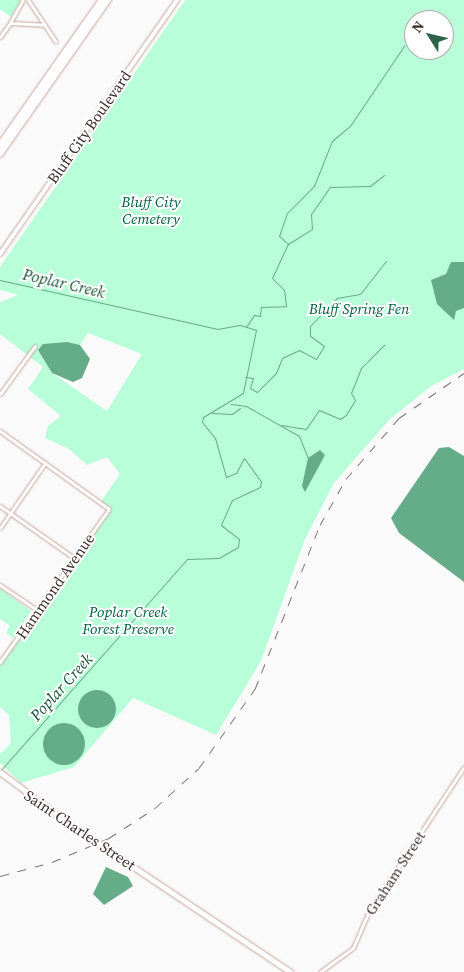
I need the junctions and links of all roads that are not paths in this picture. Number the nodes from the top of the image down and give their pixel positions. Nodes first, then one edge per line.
1 (22, 0) edge
2 (28, 0) edge
3 (102, 0) edge
4 (108, 0) edge
5 (177, 0) edge
6 (10, 23) junction
7 (45, 25) junction
8 (0, 37) edge
9 (56, 42) dead end
10 (0, 145) edge
11 (0, 154) edge
12 (0, 254) edge
13 (35, 346) dead end
14 (0, 394) edge
15 (0, 431) edge
16 (45, 463) junction
17 (0, 506) edge
18 (10, 513) junction
19 (0, 528) edge
20 (74, 558) junction
21 (0, 585) edge
22 (37, 610) junction
23 (0, 652) edge
24 (5, 656) junction
25 (0, 662) edge
26 (464, 767) edge
27 (0, 772) edge
28 (291, 972) edge
29 (320, 972) edge

1 - 6 street
2 - 7 street
3 - 10 highway
4 - 11 highway
5 - 12 street, Bluff City Boulevard
6 - 7 street
6 - 8 street
7 - 9 street
13 - 14 street
15 - 16 street
16 - 18 street
16 - 20 street, Hammond Avenue
17 - 18 street
18 - 19 street
18 - 20 street
20 - 22 street, Hammond Avenue
21 - 22 street
22 - 24 street, Hammond Avenue
23 - 24 street
24 - 25 street, Hammond Avenue
26 - 29 street, Graham Street
27 - 28 main road, Saint Charles Street

